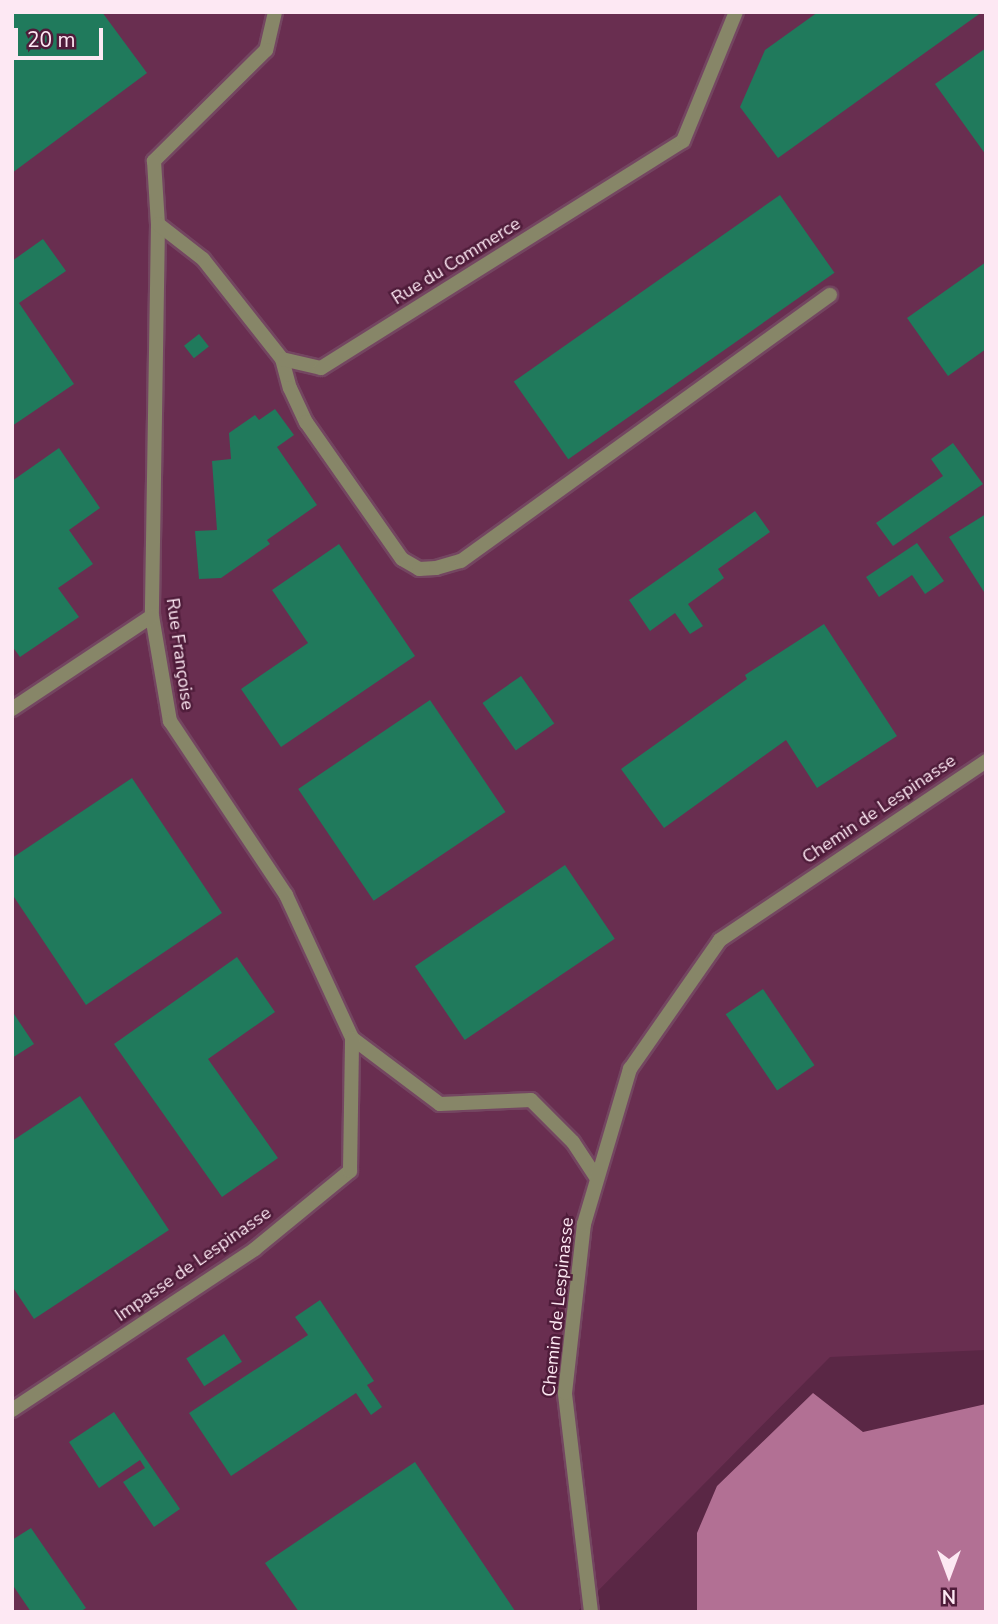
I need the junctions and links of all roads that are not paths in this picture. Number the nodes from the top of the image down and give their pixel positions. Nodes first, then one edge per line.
1 (275, 12) edge
2 (736, 12) edge
3 (158, 224) junction
4 (830, 295) dead end
5 (282, 359) junction
6 (152, 616) junction
7 (12, 709) edge
8 (986, 761) edge
9 (352, 1038) junction
10 (596, 1177) junction
11 (12, 1410) edge
12 (591, 1612) edge

1 - 3 street, Rue Françoise
2 - 5 street, Rue du Commerce
3 - 5 street
3 - 6 street, Rue Françoise
4 - 5 street
6 - 7 street
6 - 9 street, Rue Françoise
8 - 10 street, Chemin de Lespinasse
9 - 10 street, Rue Françoise
9 - 11 street, Impasse de Lespinasse
10 - 12 street, Chemin de Lespinasse

